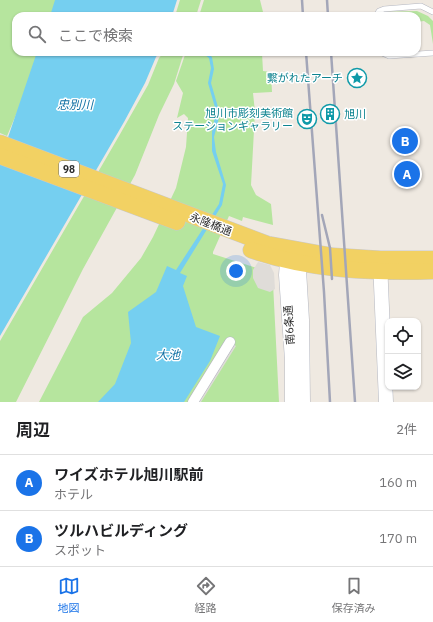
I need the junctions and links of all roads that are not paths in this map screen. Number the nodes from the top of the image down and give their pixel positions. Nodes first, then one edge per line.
1 (378, 12) edge
2 (433, 12) edge
3 (433, 53) edge
4 (421, 54) edge
5 (0, 142) edge
6 (0, 156) edge
7 (135, 200) junction
8 (293, 256) junction
9 (433, 259) edge
10 (381, 265) junction
11 (433, 271) edge
12 (230, 342) dead end
13 (193, 402) edge
14 (292, 402) edge
15 (303, 402) edge
16 (386, 402) edge

1 - 2 lane
3 - 4 lane
5 - 7 main road, 永隆橋通 / 98
6 - 7 main road, 永隆橋通 / 98
7 - 8 main road, 永隆橋通 / 98
8 - 10 main road, 永隆橋通 / 98
8 - 14 street, 南6条通
8 - 15 street, 南6条通
9 - 10 main road, 永隆橋通 / 98
10 - 11 main road, 永隆橋通 / 98
10 - 16 street
12 - 13 street

